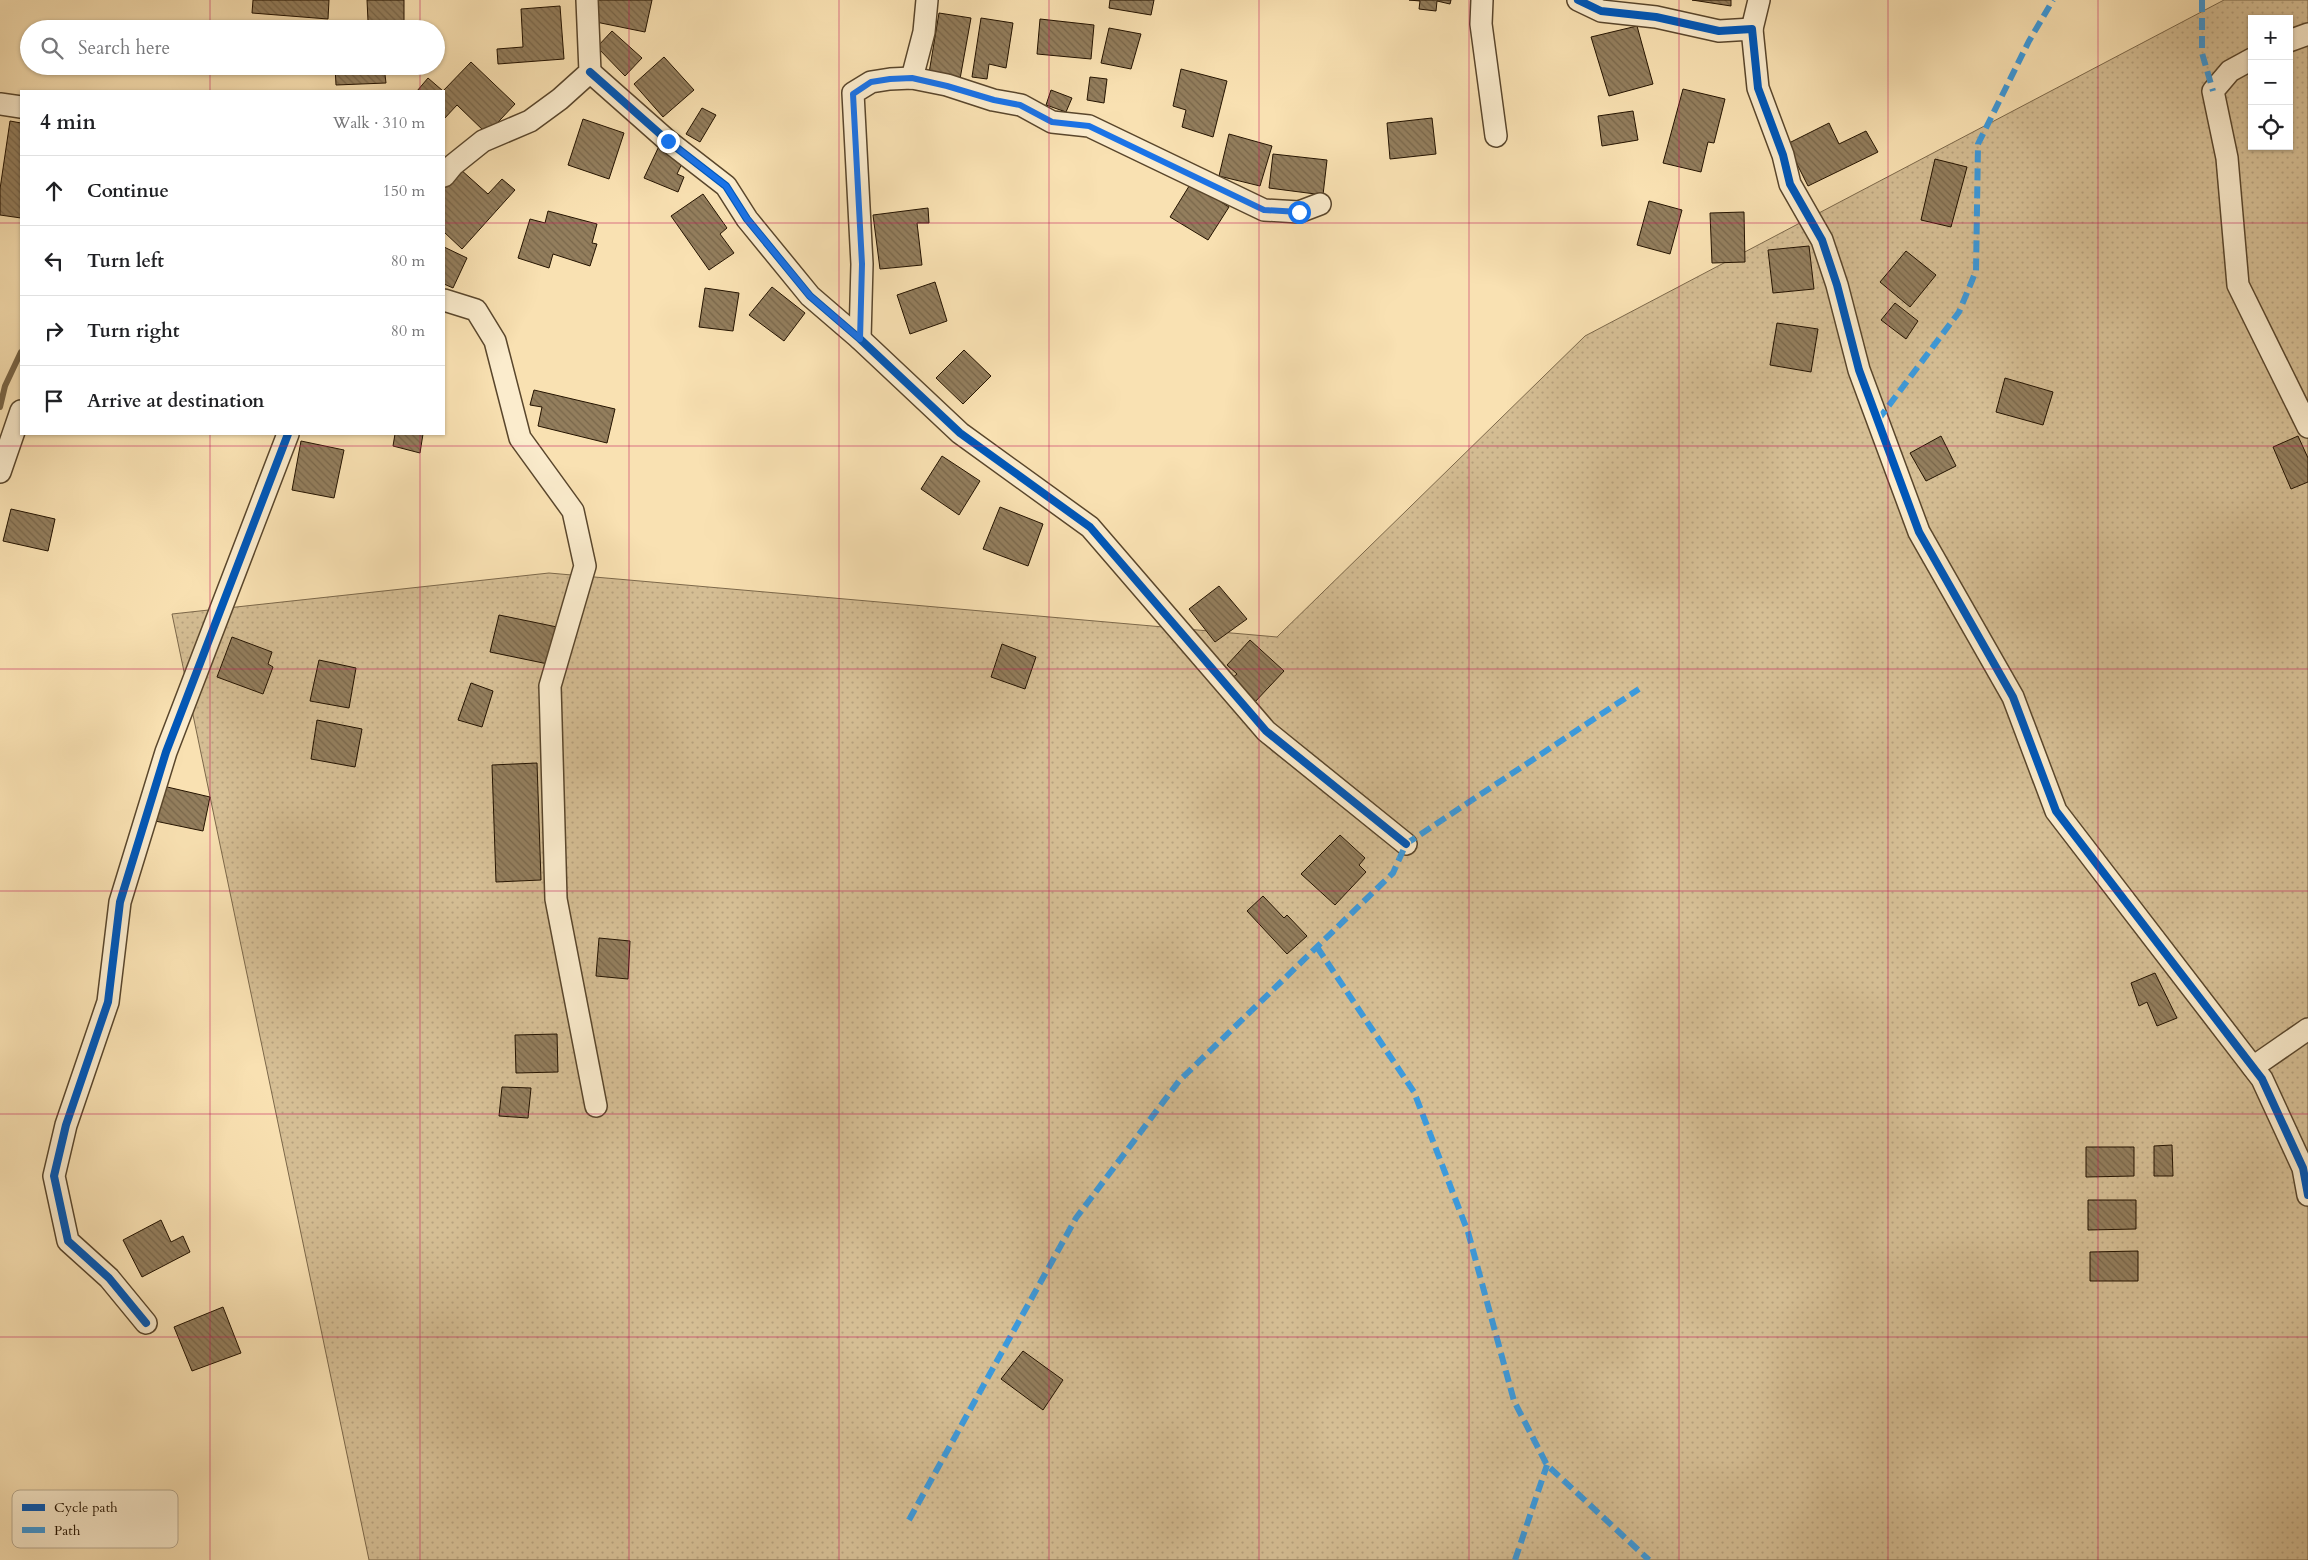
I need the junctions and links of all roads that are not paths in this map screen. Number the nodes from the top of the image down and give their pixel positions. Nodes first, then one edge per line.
1 (587, 0) edge
2 (927, 0) edge
3 (1482, 0) edge
4 (1578, 0) edge
5 (1759, 0) edge
6 (1752, 29) junction
7 (2308, 34) edge
8 (2293, 40) edge
9 (2249, 60) edge
10 (590, 72) junction
11 (912, 78) junction
12 (0, 104) edge
13 (20, 107) edge
14 (1496, 136) dead end
15 (445, 175) edge
16 (1320, 204) dead end
17 (445, 300) edge
18 (860, 339) junction
19 (20, 414) edge
20 (2308, 427) edge
21 (288, 435) edge
22 (0, 472) edge
23 (1406, 844) dead end
24 (2308, 1029) edge
25 (2253, 1066) junction
26 (596, 1106) dead end
27 (2308, 1196) edge
28 (146, 1323) dead end

1 - 10 street
2 - 11 street
3 - 14 street
4 - 6 street
5 - 6 street
6 - 25 street
7 - 8 street
9 - 20 street
10 - 15 street
10 - 18 street
11 - 16 street
11 - 18 street
12 - 13 street
17 - 26 street
18 - 23 street
19 - 22 street
21 - 28 street
24 - 25 street
25 - 27 street

